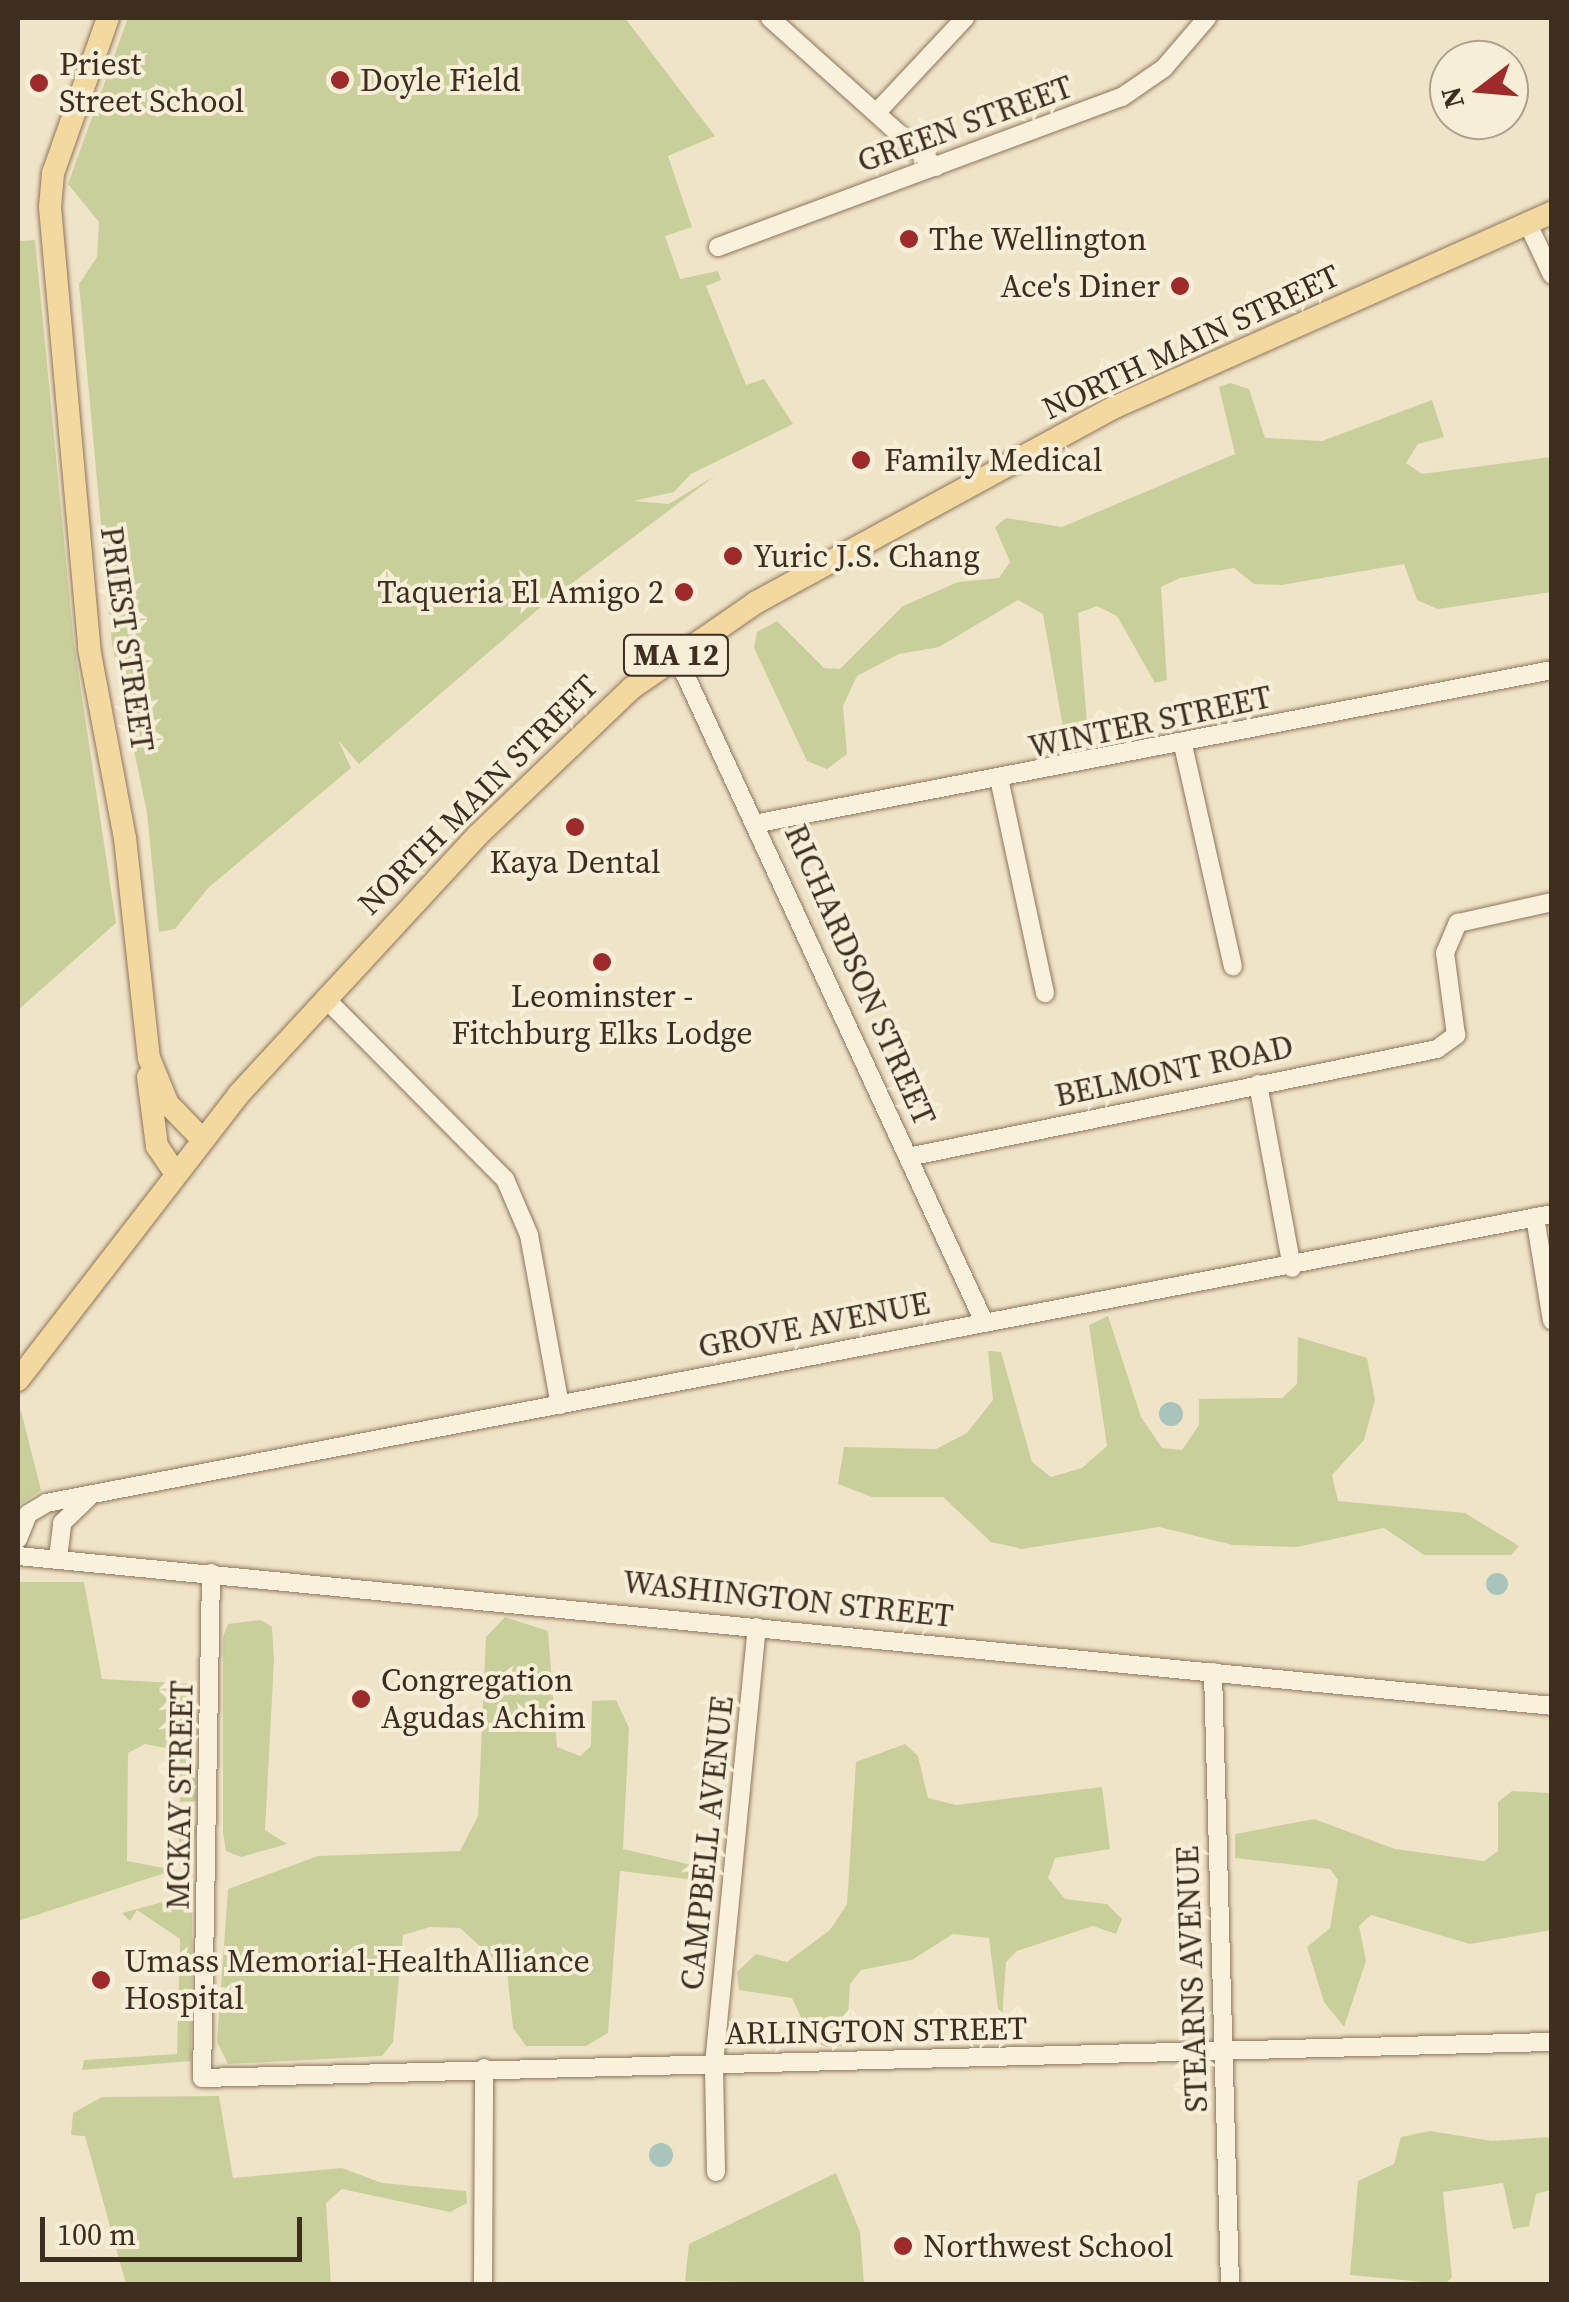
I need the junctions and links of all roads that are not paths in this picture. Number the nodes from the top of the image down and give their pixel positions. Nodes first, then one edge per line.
1 (108, 18) edge
2 (770, 18) edge
3 (965, 18) edge
4 (1208, 18) edge
5 (877, 112) junction
6 (936, 167) junction
7 (1552, 212) edge
8 (1528, 224) junction
9 (718, 247) dead end
10 (1552, 275) edge
11 (676, 655) junction
12 (1552, 670) edge
13 (1183, 745) junction
14 (1000, 783) junction
15 (759, 823) junction
16 (1552, 902) edge
17 (1233, 966) dead end
18 (1045, 993) dead end
19 (325, 998) junction
20 (149, 1058) junction
21 (1258, 1084) junction
22 (202, 1140) junction
23 (908, 1156) junction
24 (176, 1174) junction
25 (1543, 1215) edge
26 (1292, 1268) junction
27 (1552, 1321) edge
28 (984, 1322) junction
29 (18, 1380) edge
30 (560, 1405) junction
31 (88, 1498) junction
32 (18, 1539) edge
33 (18, 1556) edge
34 (58, 1558) junction
35 (211, 1573) junction
36 (756, 1626) junction
37 (1214, 1672) junction
38 (1552, 1706) edge
39 (1552, 2042) edge
40 (1224, 2050) junction
41 (714, 2064) junction
42 (484, 2068) junction
43 (202, 2078) joint
44 (716, 2172) dead end
45 (483, 2284) edge
46 (1230, 2284) edge

1 - 20 main road, PRIEST STREET
2 - 5 street
3 - 5 street
4 - 6 street, GREEN STREET
5 - 6 street
6 - 9 street, GREEN STREET
7 - 8 main road, NORTH MAIN STREET / MA 12
8 - 10 street
8 - 11 main road, NORTH MAIN STREET / MA 12
11 - 15 street, RICHARDSON STREET
11 - 19 main road, NORTH MAIN STREET / MA 12
12 - 13 street, WINTER STREET
13 - 14 street, WINTER STREET
13 - 17 street
14 - 15 street, WINTER STREET
14 - 18 street
15 - 23 street, RICHARDSON STREET
16 - 21 street, BELMONT ROAD
19 - 22 main road, NORTH MAIN STREET / MA 12
19 - 30 street
20 - 22 main road, PRIEST STREET
20 - 24 main road
21 - 23 street, BELMONT ROAD
21 - 26 street
22 - 24 main road, NORTH MAIN STREET / MA 12
23 - 28 street, RICHARDSON STREET
24 - 29 main road, NORTH MAIN STREET / MA 12
25 - 26 street, GROVE AVENUE
25 - 27 street
26 - 28 street, GROVE AVENUE
28 - 30 street, GROVE AVENUE
30 - 31 street, GROVE AVENUE
31 - 32 street, GROVE AVENUE
31 - 34 street
33 - 34 street, WASHINGTON STREET
34 - 35 street, WASHINGTON STREET
35 - 36 street, WASHINGTON STREET
35 - 43 street, MCKAY STREET
36 - 37 street, WASHINGTON STREET
36 - 41 street, CAMPBELL AVENUE
37 - 38 street, WASHINGTON STREET
37 - 40 street, STEARNS AVENUE
39 - 40 street, ARLINGTON STREET
40 - 41 street, ARLINGTON STREET
40 - 46 street, STEARNS AVENUE
41 - 42 street, ARLINGTON STREET
41 - 44 street, CAMPBELL AVENUE
42 - 43 street, ARLINGTON STREET
42 - 45 street

